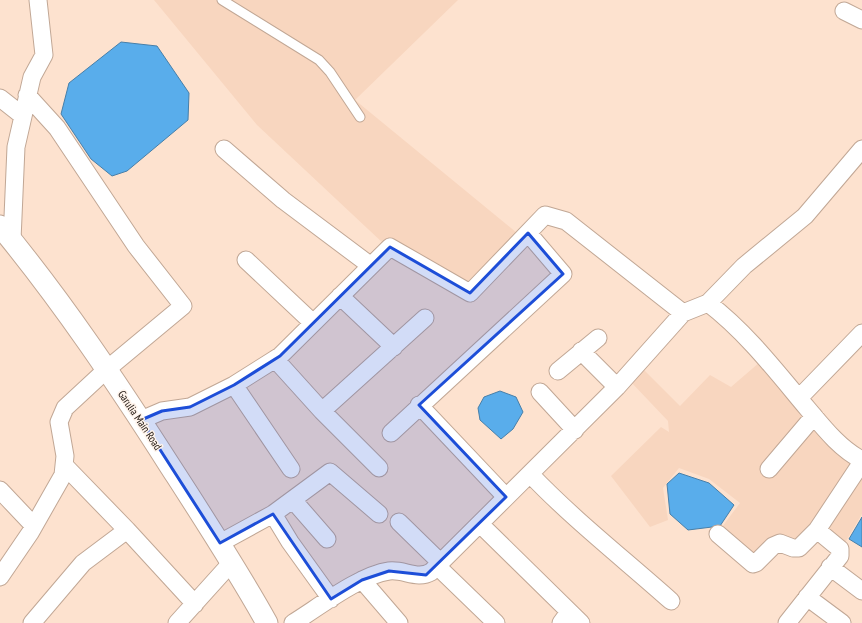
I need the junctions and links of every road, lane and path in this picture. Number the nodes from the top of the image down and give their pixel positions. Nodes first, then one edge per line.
1 (222, 0) edge
2 (43, 3) edge
3 (844, 11) dead end
4 (862, 20) edge
5 (28, 95) junction
6 (0, 98) edge
7 (23, 116) junction
8 (360, 117) dead end
9 (224, 148) dead end
10 (862, 149) edge
11 (3, 230) edge
12 (528, 233) junction
13 (246, 260) dead end
14 (371, 266) junction
15 (340, 296) junction
16 (708, 304) junction
17 (682, 314) junction
18 (425, 318) dead end
19 (313, 323) junction
20 (862, 333) edge
21 (598, 338) dead end
22 (394, 347) junction
23 (581, 351) junction
24 (275, 359) junction
25 (106, 370) junction
26 (558, 371) dead end
27 (234, 385) junction
28 (617, 388) junction
29 (540, 392) dead end
30 (799, 398) junction
31 (419, 406) junction
32 (322, 411) junction
33 (814, 416) junction
34 (141, 420) junction
35 (574, 430) junction
36 (391, 433) dead end
37 (862, 461) edge
38 (64, 465) junction
39 (378, 468) dead end
40 (291, 469) dead end
41 (769, 469) dead end
42 (530, 474) junction
43 (0, 490) edge
44 (506, 497) junction
45 (293, 500) junction
46 (273, 514) junction
47 (379, 514) dead end
48 (399, 522) dead end
49 (480, 524) junction
50 (34, 526) junction
51 (127, 530) junction
52 (818, 530) junction
53 (718, 534) dead end
54 (327, 539) dead end
55 (220, 543) junction
56 (232, 562) junction
57 (438, 564) junction
58 (830, 567) junction
59 (0, 577) edge
60 (362, 580) junction
61 (862, 591) edge
62 (807, 597) junction
63 (331, 599) junction
64 (671, 601) dead end
65 (194, 604) junction
66 (570, 619) edge
67 (32, 623) edge
68 (177, 623) edge
69 (267, 623) edge
70 (293, 623) edge
71 (399, 623) edge
72 (496, 623) edge
73 (787, 623) edge
74 (842, 623) edge

1 - 8 lane
2 - 5 street
3 - 4 street
5 - 7 street
5 - 25 street
6 - 7 street
7 - 11 street
9 - 14 street
10 - 16 street
11 - 25 street, Garulia Main Road
12 - 14 street
12 - 17 street
12 - 31 street
13 - 19 street
14 - 15 street
15 - 19 street
15 - 22 street
16 - 17 street
16 - 30 street
17 - 28 street
18 - 22 street
19 - 24 street
20 - 30 street
21 - 23 street
22 - 32 street
23 - 26 street
23 - 28 street
24 - 27 street
24 - 32 street
25 - 34 street, Garulia Main Road
25 - 38 street
27 - 34 street
27 - 40 street
28 - 35 street
29 - 35 street
30 - 33 street
31 - 36 street
31 - 44 street
32 - 39 street
33 - 37 street
33 - 41 street
34 - 55 street, Garulia Main Road
35 - 42 street
37 - 52 street
38 - 50 street
38 - 51 street
42 - 44 street
42 - 64 street
43 - 50 street
44 - 49 street
45 - 46 street
45 - 47 street
45 - 54 street
46 - 55 street
46 - 63 street
48 - 57 street
49 - 57 street
49 - 66 street
50 - 59 street
51 - 65 street
51 - 67 street
52 - 53 street
52 - 58 street
55 - 56 street, Garulia Main Road
56 - 65 street
56 - 69 street, Garulia Main Road
57 - 60 street
57 - 72 street
58 - 61 street
58 - 62 street
60 - 63 street
60 - 71 street
62 - 73 street
62 - 74 street
63 - 70 street
65 - 68 street

